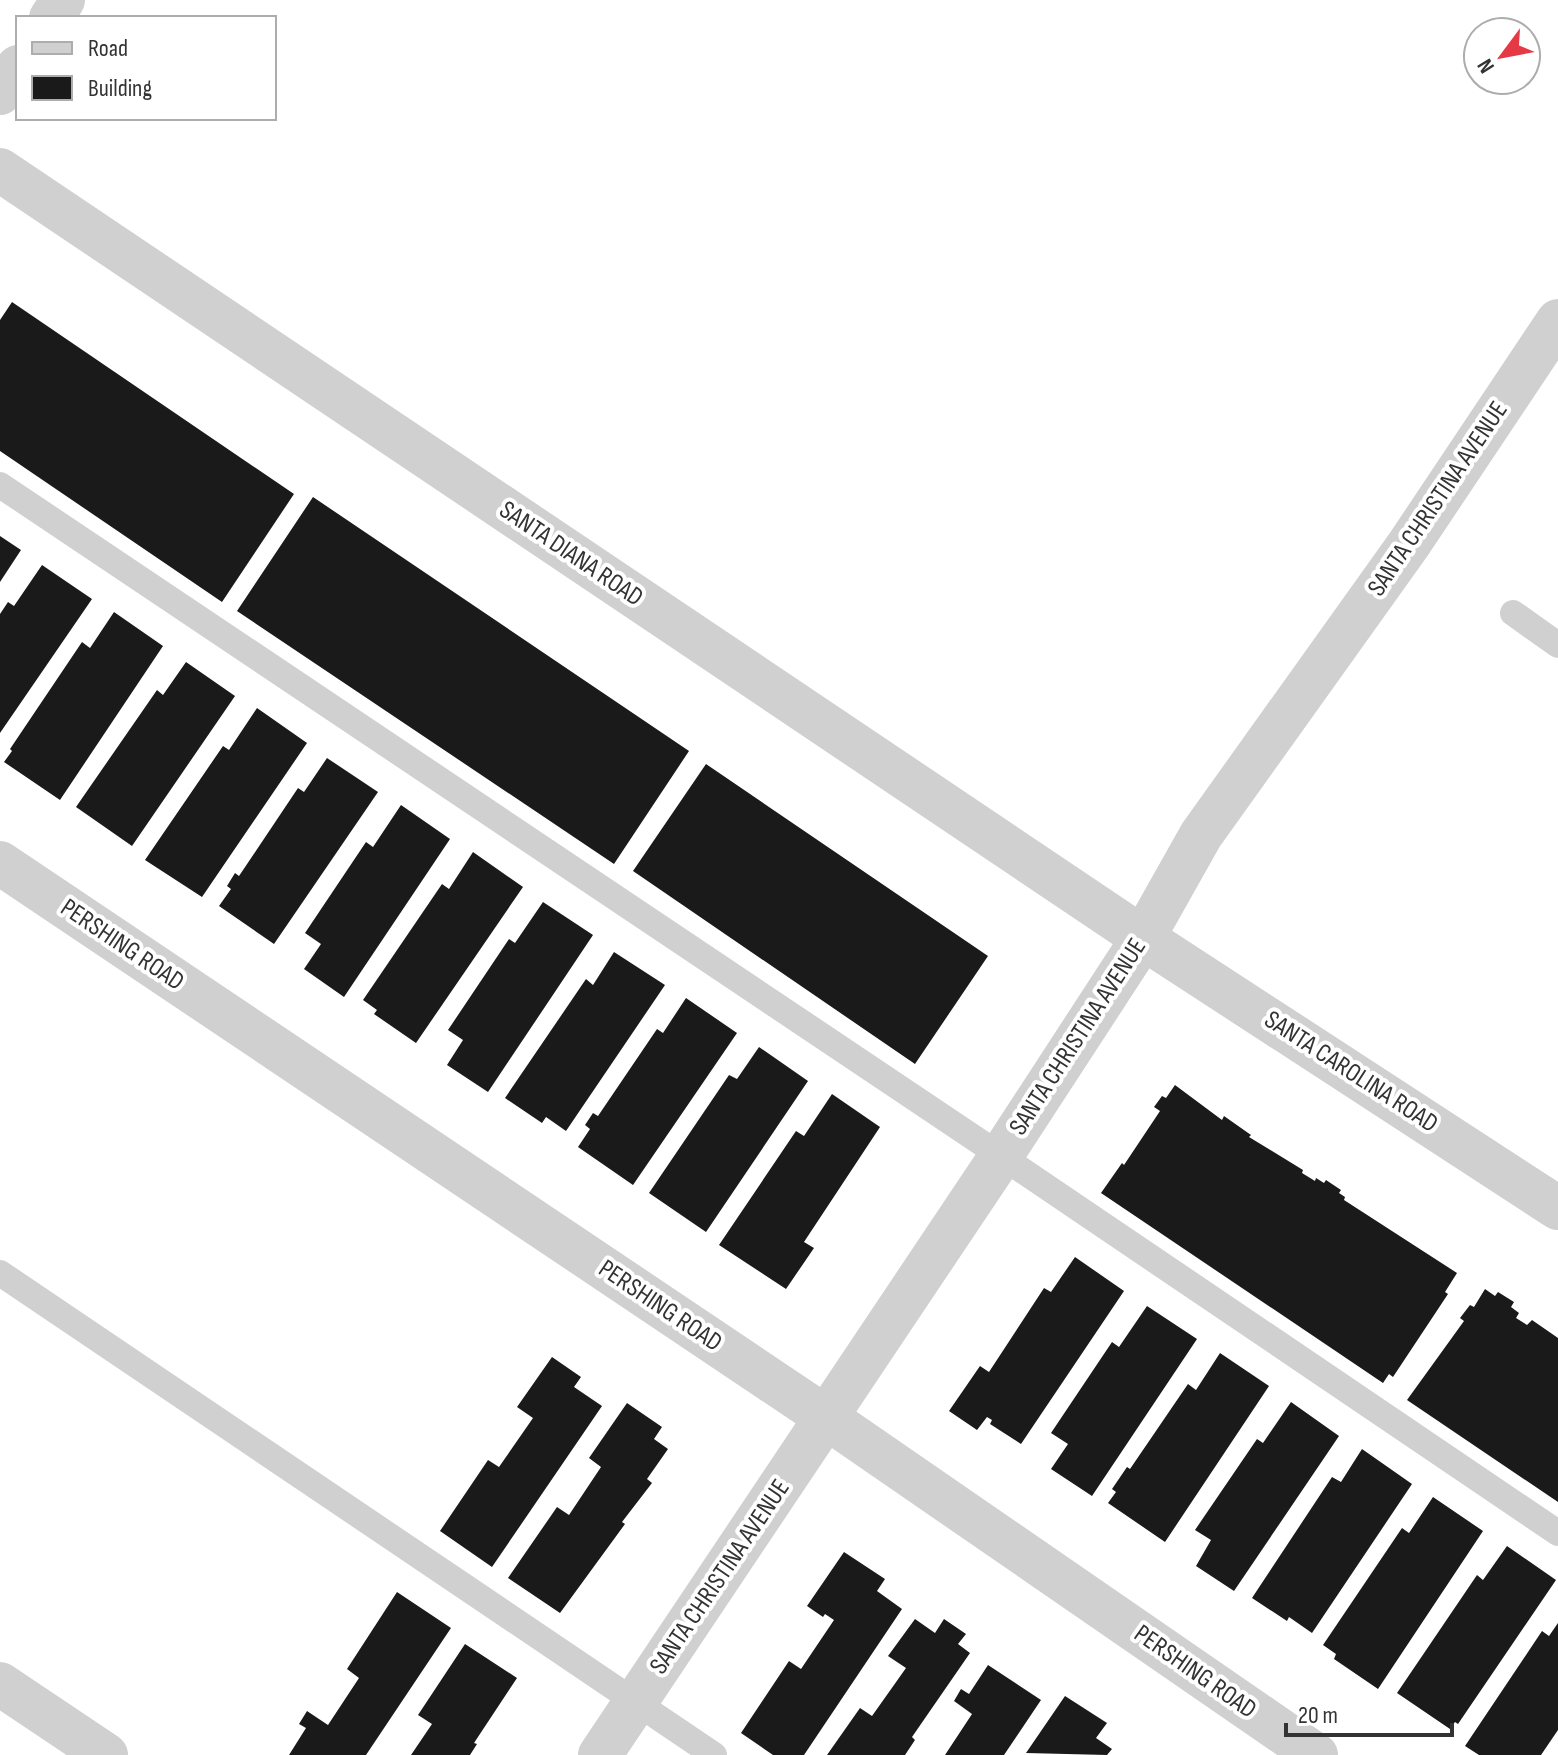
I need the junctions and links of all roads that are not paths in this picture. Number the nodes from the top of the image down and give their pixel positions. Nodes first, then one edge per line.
1 (16, 70) edge
2 (0, 93) edge
3 (0, 170) edge
4 (1558, 321) edge
5 (0, 485) edge
6 (1513, 613) dead end
7 (1558, 645) edge
8 (0, 863) edge
9 (1143, 938) junction
10 (1001, 1156) junction
11 (1558, 1208) edge
12 (0, 1273) edge
13 (827, 1418) junction
14 (1558, 1533) edge
15 (0, 1684) edge
16 (636, 1702) junction
17 (51, 1740) edge
18 (106, 1755) edge
19 (600, 1755) edge
20 (714, 1755) edge
21 (1316, 1755) edge

1 - 2 street
3 - 9 street, SANTA DIANA ROAD
4 - 9 street, SANTA CHRISTINA AVENUE
5 - 10 lane
6 - 7 lane
8 - 13 street, PERSHING ROAD
9 - 10 street, SANTA CHRISTINA AVENUE
9 - 11 street, SANTA CAROLINA ROAD
10 - 13 street, SANTA CHRISTINA AVENUE
10 - 14 lane
12 - 16 lane
13 - 16 street, SANTA CHRISTINA AVENUE
13 - 21 street, PERSHING ROAD
15 - 17 street
16 - 19 street, SANTA CHRISTINA AVENUE
16 - 20 lane
17 - 18 street

